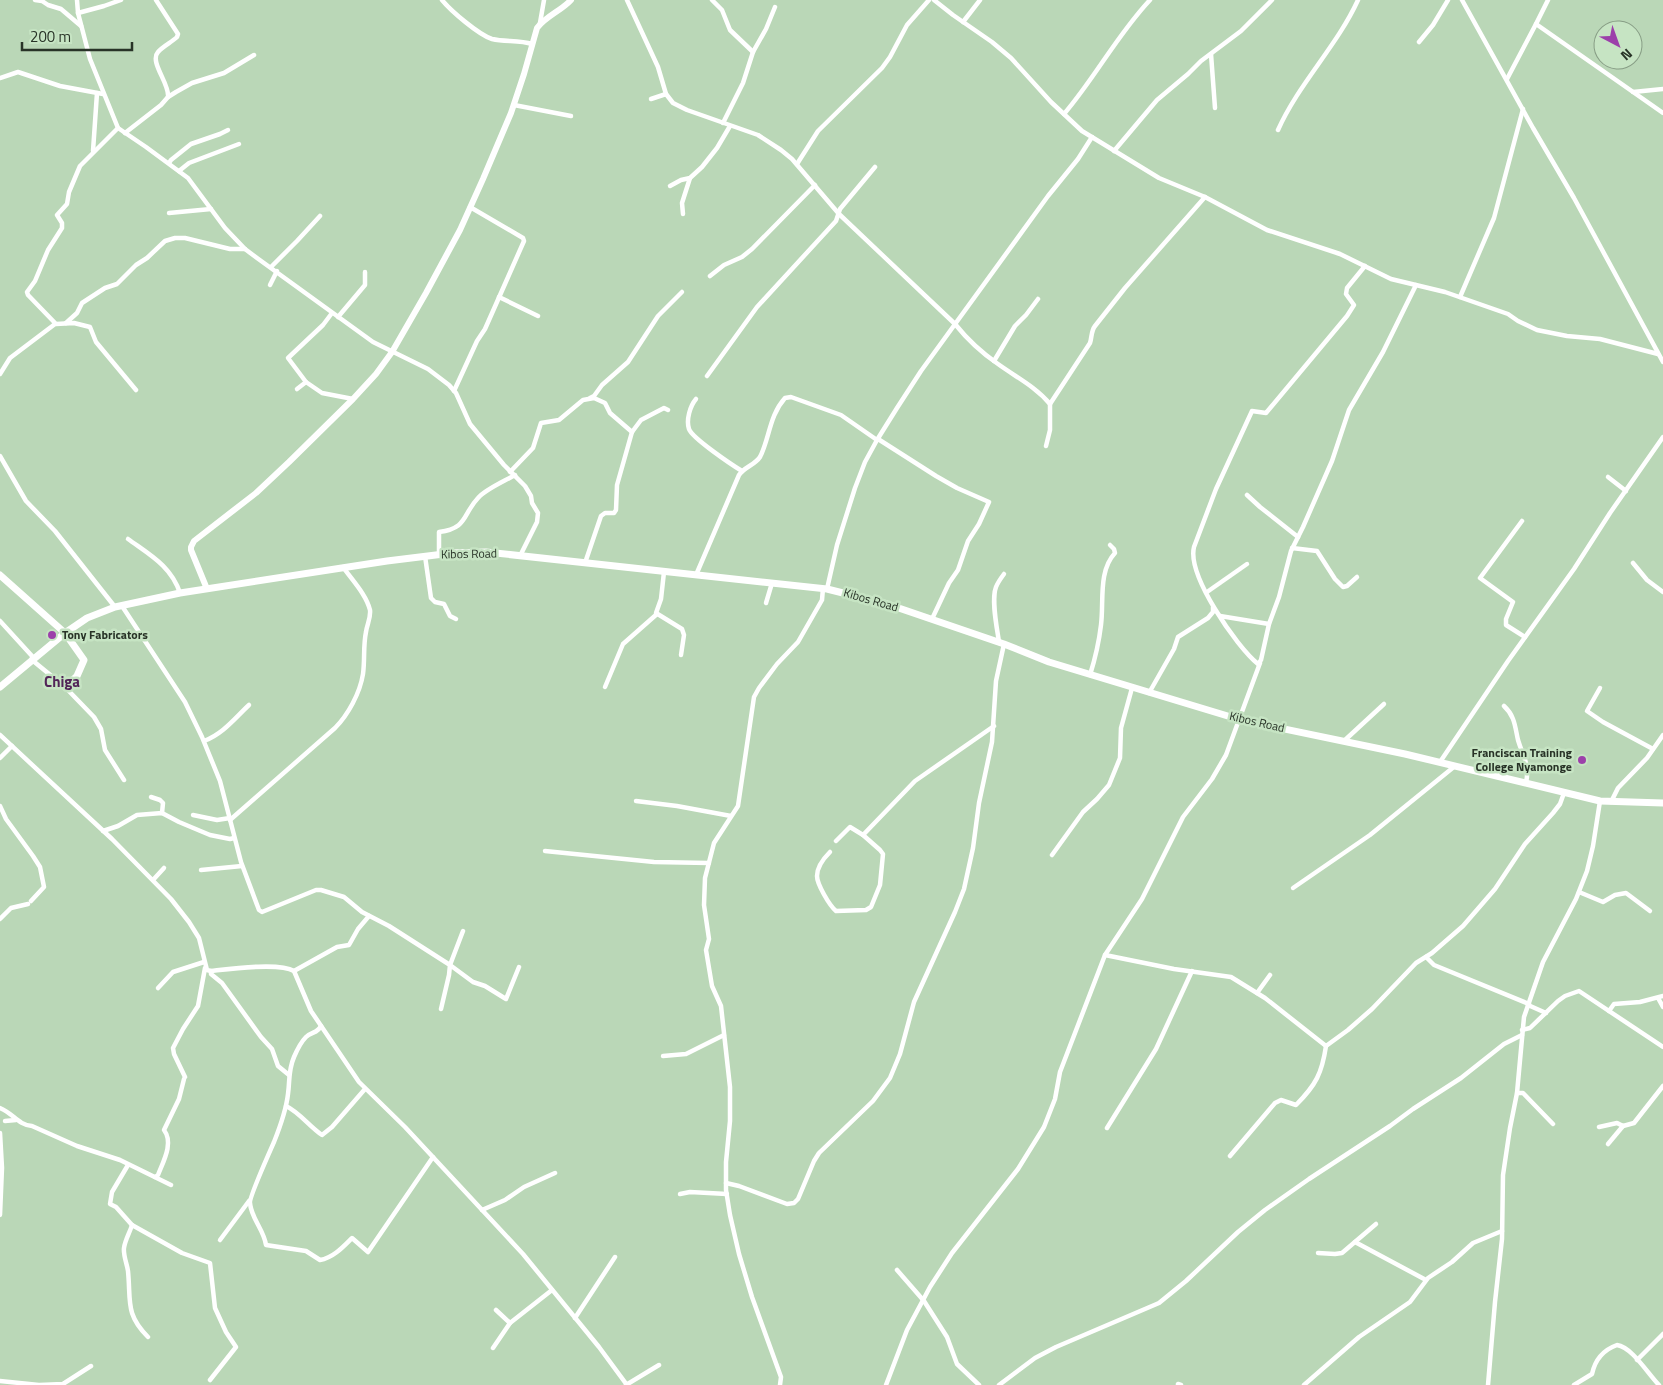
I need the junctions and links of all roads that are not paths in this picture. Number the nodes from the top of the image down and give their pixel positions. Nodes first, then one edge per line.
1 (36, 0) edge
2 (77, 0) edge
3 (120, 0) edge
4 (156, 0) edge
5 (442, 0) edge
6 (544, 0) edge
7 (571, 0) edge
8 (627, 0) edge
9 (712, 0) edge
10 (929, 0) edge
11 (934, 0) edge
12 (980, 0) edge
13 (1150, 0) edge
14 (1272, 0) edge
15 (1358, 0) edge
16 (1448, 0) edge
17 (1462, 0) edge
18 (1548, 0) edge
19 (775, 7) dead end
20 (78, 13) junction
21 (963, 22) junction
22 (540, 23) junction
23 (1536, 24) junction
24 (81, 26) junction
25 (1419, 42) dead end
26 (532, 44) junction
27 (753, 52) junction
28 (1211, 54) junction
29 (254, 55) dead end
30 (0, 78) edge
31 (1507, 79) junction
32 (1663, 89) edge
33 (1633, 92) junction
34 (97, 94) junction
35 (103, 94) junction
36 (666, 94) junction
37 (168, 97) junction
38 (651, 99) dead end
39 (514, 105) junction
40 (1215, 108) dead end
41 (1523, 109) junction
42 (1663, 113) edge
43 (1064, 114) junction
44 (571, 116) dead end
45 (722, 123) junction
46 (730, 126) junction
47 (118, 128) junction
48 (228, 130) dead end
49 (1278, 130) dead end
50 (125, 133) junction
51 (1092, 137) junction
52 (238, 144) dead end
53 (1114, 151) junction
54 (93, 152) junction
55 (169, 163) junction
56 (797, 164) junction
57 (875, 168) dead end
58 (179, 171) junction
59 (690, 178) junction
60 (815, 185) junction
61 (670, 186) dead end
62 (1205, 197) junction
63 (470, 207) junction
64 (211, 209) junction
65 (170, 213) dead end
66 (682, 214) dead end
67 (839, 214) junction
68 (320, 216) dead end
69 (245, 249) junction
70 (1365, 266) junction
71 (271, 267) junction
72 (277, 271) junction
73 (365, 272) dead end
74 (710, 276) dead end
75 (270, 285) dead end
76 (1416, 286) junction
77 (682, 292) dead end
78 (499, 297) junction
79 (1460, 297) junction
80 (1038, 299) dead end
81 (332, 313) junction
82 (538, 316) dead end
83 (338, 317) junction
84 (55, 324) junction
85 (65, 324) junction
86 (954, 324) junction
87 (392, 352) junction
88 (1658, 354) junction
89 (994, 361) junction
90 (1663, 362) edge
91 (0, 374) edge
92 (706, 376) dead end
93 (306, 382) junction
94 (297, 389) dead end
95 (136, 390) dead end
96 (454, 391) junction
97 (590, 398) junction
98 (353, 399) junction
99 (696, 399) dead end
100 (1050, 404) junction
101 (668, 410) dead end
102 (632, 432) junction
103 (1663, 437) edge
104 (878, 440) junction
105 (1046, 446) dead end
106 (0, 456) edge
107 (742, 471) junction
108 (510, 472) junction
109 (515, 476) junction
110 (1608, 477) dead end
111 (1626, 491) junction
112 (1247, 495) dead end
113 (1522, 521) dead end
114 (1298, 536) junction
115 (128, 539) dead end
116 (1110, 545) dead end
117 (1292, 548) junction
118 (439, 554) junction
119 (425, 556) junction
120 (520, 556) junction
121 (585, 563) junction
122 (1633, 563) dead end
123 (1247, 564) dead end
124 (343, 568) junction
125 (664, 572) junction
126 (1004, 574) dead end
127 (0, 575) edge
128 (696, 575) junction
129 (1358, 577) dead end
130 (772, 583) junction
131 (825, 588) junction
132 (207, 590) junction
133 (1207, 592) junction
134 (1663, 592) edge
135 (180, 593) junction
136 (766, 603) dead end
137 (119, 607) junction
138 (1213, 607) junction
139 (657, 614) junction
140 (1220, 616) junction
141 (456, 619) dead end
142 (932, 619) junction
143 (0, 621) edge
144 (1269, 624) junction
145 (65, 633) junction
146 (1525, 637) junction
147 (1001, 643) junction
148 (681, 655) dead end
149 (32, 659) junction
150 (1260, 663) junction
151 (1090, 675) junction
152 (65, 686) junction
153 (604, 686) dead end
154 (0, 687) edge
155 (1132, 688) junction
156 (1600, 688) dead end
157 (1149, 692) junction
158 (1384, 704) dead end
159 (249, 705) dead end
160 (1504, 706) dead end
161 (1241, 720) junction
162 (994, 726) junction
163 (0, 735) edge
164 (1663, 735) edge
165 (1345, 740) junction
166 (204, 741) junction
167 (12, 746) junction
168 (1653, 749) junction
169 (0, 758) edge
170 (1440, 762) junction
171 (1455, 766) junction
172 (124, 780) dead end
173 (1526, 783) junction
174 (1564, 793) junction
175 (151, 797) dead end
176 (636, 801) dead end
177 (1600, 801) junction
178 (1611, 802) junction
179 (1663, 804) edge
180 (0, 806) edge
181 (162, 813) junction
182 (193, 815) dead end
183 (731, 816) junction
184 (230, 819) junction
185 (103, 831) junction
186 (863, 835) junction
187 (234, 838) junction
188 (836, 841) dead end
189 (545, 852) dead end
190 (830, 852) dead end
191 (1052, 855) dead end
192 (709, 863) junction
193 (242, 866) junction
194 (164, 868) dead end
195 (201, 870) dead end
196 (153, 880) junction
197 (1294, 888) dead end
198 (1579, 892) junction
199 (1650, 911) dead end
200 (369, 916) junction
201 (0, 919) edge
202 (463, 931) dead end
203 (1105, 955) junction
204 (1426, 957) junction
205 (204, 962) junction
206 (450, 965) junction
207 (520, 967) dead end
208 (205, 968) junction
209 (211, 971) junction
210 (294, 971) junction
211 (1192, 972) junction
212 (1270, 976) dead end
213 (158, 988) dead end
214 (1257, 993) junction
215 (1660, 997) edge
216 (1528, 1004) junction
217 (1663, 1007) edge
218 (441, 1009) dead end
219 (1609, 1011) junction
220 (1546, 1013) junction
221 (321, 1026) junction
222 (1522, 1033) junction
223 (724, 1035) junction
224 (1326, 1046) junction
225 (1663, 1047) edge
226 (663, 1056) dead end
227 (289, 1076) junction
228 (1663, 1086) edge
229 (364, 1089) junction
230 (1517, 1093) junction
231 (286, 1106) junction
232 (0, 1108) edge
233 (16, 1120) junction
234 (6, 1121) dead end
235 (1553, 1124) dead end
236 (1623, 1126) junction
237 (1599, 1127) dead end
238 (1106, 1128) dead end
239 (0, 1133) edge
240 (1608, 1144) dead end
241 (1230, 1156) dead end
242 (433, 1157) junction
243 (128, 1165) junction
244 (555, 1173) dead end
245 (155, 1177) junction
246 (726, 1183) junction
247 (171, 1185) dead end
248 (680, 1194) dead end
249 (727, 1194) junction
250 (249, 1200) junction
251 (1, 1203) edge
252 (482, 1210) junction
253 (0, 1215) edge
254 (1376, 1224) dead end
255 (132, 1225) junction
256 (1502, 1231) junction
257 (220, 1240) dead end
258 (1355, 1242) junction
259 (1318, 1253) dead end
260 (615, 1257) dead end
261 (897, 1270) dead end
262 (1426, 1280) junction
263 (552, 1290) junction
264 (924, 1301) junction
265 (496, 1310) dead end
266 (575, 1318) junction
267 (510, 1323) junction
268 (1663, 1334) edge
269 (148, 1337) dead end
270 (493, 1348) dead end
271 (1637, 1360) junction
272 (659, 1365) dead end
273 (91, 1366) dead end
274 (210, 1380) dead end
275 (0, 1381) edge
276 (1306, 1384) edge
277 (626, 1385) edge
278 (780, 1385) edge
279 (886, 1385) edge
280 (979, 1385) edge
281 (999, 1385) edge
282 (1488, 1385) edge
283 (1574, 1385) edge
284 (1659, 1385) edge

1 - 24 street
2 - 20 street
3 - 20 street
4 - 37 street
5 - 26 street
6 - 22 street
7 - 22 street
8 - 36 street
9 - 27 street
10 - 56 street
11 - 21 street
12 - 21 street
13 - 43 street
14 - 28 street
15 - 49 street
16 - 25 street
17 - 31 street
18 - 23 street
19 - 27 street
20 - 24 street
21 - 43 street
22 - 26 street
23 - 31 street
23 - 33 street
24 - 35 street
26 - 39 street
27 - 45 street
28 - 40 street
28 - 53 street
29 - 37 street
30 - 34 street
31 - 41 street
32 - 33 street
33 - 42 street
34 - 35 street
34 - 54 street
35 - 47 street
36 - 38 street
36 - 45 street
37 - 50 street
39 - 44 street
39 - 63 street
41 - 79 street
41 - 88 street
43 - 51 street
45 - 46 street
46 - 56 street
46 - 59 street
47 - 50 street
47 - 54 street
48 - 55 street
50 - 55 street
51 - 53 street
51 - 86 street
52 - 58 street
53 - 62 street
54 - 84 street
55 - 58 street
56 - 60 street
57 - 67 street
58 - 64 street
59 - 61 street
59 - 66 street
60 - 67 street
60 - 74 street
62 - 70 street
62 - 100 street
63 - 78 street
63 - 87 street
64 - 65 street
64 - 69 street
67 - 86 street
67 - 92 street
68 - 71 street
69 - 71 street
69 - 85 street
70 - 76 street
70 - 133 street
71 - 72 street
72 - 75 street
72 - 81 street
73 - 83 street
76 - 79 street
76 - 114 street
77 - 97 street
78 - 82 street
78 - 96 street
79 - 88 street
80 - 89 street
81 - 83 street
81 - 93 street
83 - 87 street
84 - 85 street
84 - 91 street
85 - 95 street
86 - 89 street
86 - 104 street
87 - 96 street
87 - 98 street
88 - 90 street
89 - 100 street
93 - 94 street
93 - 98 street
96 - 108 street
97 - 102 street
97 - 108 street
98 - 132 street
99 - 107 street
100 - 105 street
101 - 102 street
102 - 121 street
103 - 111 street
104 - 107 street
104 - 131 street
104 - 142 street
106 - 137 street
107 - 128 street
108 - 109 street
109 - 118 street
109 - 120 street
110 - 111 street
111 - 146 street
112 - 114 street
113 - 146 street
114 - 117 street
115 - 135 street
116 - 151 street
117 - 129 street
117 - 144 street
118 - 119 main road, Kibos Road
118 - 120 main road, Kibos Road
119 - 124 main road, Kibos Road
119 - 141 street
120 - 121 main road, Kibos Road
121 - 125 main road, Kibos Road
122 - 134 street
123 - 133 street
124 - 132 main road, Kibos Road
124 - 184 street
125 - 128 main road, Kibos Road
125 - 139 street
126 - 147 street
127 - 145 main road
128 - 130 main road, Kibos Road
130 - 131 main road, Kibos Road
130 - 136 street
131 - 142 main road, Kibos Road
131 - 183 street
132 - 135 main road, Kibos Road
133 - 138 street
135 - 137 main road, Kibos Road
137 - 145 main road, Kibos Road
137 - 166 street
138 - 140 street
138 - 157 street
139 - 148 street
139 - 153 street
140 - 144 street
140 - 150 street
142 - 147 main road, Kibos Road
143 - 149 street
144 - 150 street
145 - 149 main road, Kibos Road
145 - 152 main road
146 - 170 street
147 - 151 main road, Kibos Road
147 - 162 street
149 - 152 street
149 - 154 main road, Kibos Road
150 - 161 street
151 - 155 main road, Kibos Road
152 - 172 street
155 - 157 main road, Kibos Road
155 - 191 street
156 - 168 street
157 - 161 main road, Kibos Road
158 - 165 street
159 - 166 street
160 - 173 street
161 - 165 main road, Kibos Road
161 - 203 street
162 - 186 street
162 - 246 street
163 - 167 street
164 - 168 street
165 - 170 main road, Kibos Road
166 - 184 street
167 - 169 street
167 - 185 street
168 - 178 street
170 - 171 main road, Kibos Road
171 - 173 main road, Kibos Road
171 - 197 street
173 - 174 main road, Kibos Road
174 - 177 main road, Kibos Road
174 - 204 street
175 - 181 street
176 - 183 street
177 - 178 main road, Kibos Road
177 - 198 street
178 - 179 main road, Kibos Road
180 - 201 street
181 - 185 street
181 - 187 street
182 - 184 street
183 - 192 street
184 - 187 street
185 - 196 street
186 - 188 street
186 - 190 street
187 - 193 street
189 - 192 street
192 - 223 street
193 - 195 street
193 - 200 street
194 - 196 street
196 - 205 street
198 - 199 street
198 - 216 street
200 - 206 street
200 - 210 street
202 - 206 street
203 - 211 street
203 - 264 street
204 - 216 street
204 - 224 street
205 - 208 street
205 - 213 street
206 - 207 street
206 - 218 street
208 - 209 street
208 - 245 street
209 - 210 street
209 - 227 street
210 - 221 street
211 - 214 street
211 - 238 street
212 - 214 street
214 - 224 street
215 - 217 street
215 - 219 street
216 - 220 street
216 - 222 street
219 - 220 street
219 - 225 street
220 - 222 street
221 - 227 street
221 - 229 street
222 - 230 street
222 - 281 street
223 - 226 street
223 - 246 street
224 - 241 street
227 - 231 street
228 - 236 street
229 - 231 street
229 - 242 street
230 - 235 street
230 - 256 street
231 - 250 street
232 - 233 street
233 - 234 street
233 - 243 street
236 - 237 street
236 - 240 street
239 - 251 street
242 - 250 street
242 - 252 street
243 - 245 street
243 - 255 street
244 - 252 street
245 - 247 street
246 - 249 street
248 - 249 street
249 - 278 street
250 - 257 street
251 - 253 street
252 - 263 street
254 - 258 street
255 - 269 street
255 - 274 street
256 - 262 street
256 - 282 street
258 - 259 street
258 - 262 street
260 - 266 street
261 - 264 street
262 - 276 street
263 - 266 street
263 - 267 street
264 - 279 street
264 - 280 street
265 - 267 street
266 - 277 street
267 - 270 street
268 - 271 street
271 - 283 street
271 - 284 street
272 - 277 street
273 - 275 street

